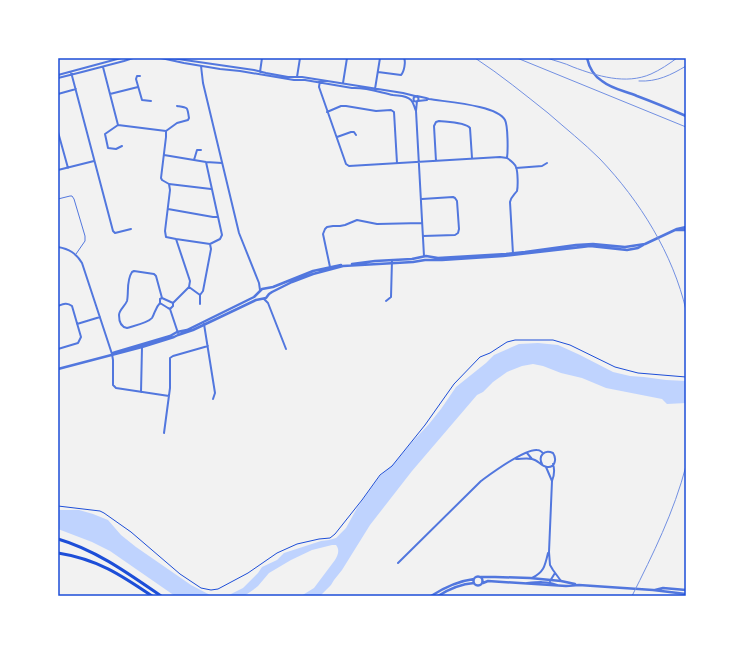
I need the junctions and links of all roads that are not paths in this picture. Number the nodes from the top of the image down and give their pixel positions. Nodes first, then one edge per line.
1 (121, 58) edge
2 (133, 58) edge
3 (161, 58) edge
4 (171, 58) edge
5 (262, 58) edge
6 (300, 58) edge
7 (347, 58) edge
8 (380, 58) edge
9 (404, 58) edge
10 (587, 58) edge
11 (114, 59) edge
12 (98, 64) junction
13 (201, 64) junction
14 (111, 65) junction
15 (103, 67) junction
16 (260, 72) junction
17 (378, 72) junction
18 (71, 73) junction
19 (140, 76) dead end
20 (58, 77) edge
21 (296, 78) junction
22 (320, 81) junction
23 (343, 85) junction
24 (138, 87) junction
25 (76, 89) junction
26 (375, 90) junction
27 (58, 94) edge
28 (110, 94) junction
29 (416, 96) junction
30 (429, 99) junction
31 (150, 101) dead end
32 (416, 102) junction
33 (178, 106) dead end
34 (416, 111) junction
35 (327, 112) junction
36 (686, 116) edge
37 (118, 125) junction
38 (166, 131) junction
39 (58, 132) edge
40 (356, 135) dead end
41 (337, 137) junction
42 (122, 146) dead end
43 (201, 150) dead end
44 (164, 155) junction
45 (472, 158) junction
46 (507, 158) junction
47 (194, 160) junction
48 (94, 161) junction
49 (436, 161) junction
50 (206, 162) junction
51 (419, 162) junction
52 (222, 163) junction
53 (397, 163) junction
54 (547, 163) dead end
55 (68, 168) junction
56 (516, 168) junction
57 (58, 170) edge
58 (169, 184) junction
59 (211, 189) junction
60 (58, 199) edge
61 (421, 199) junction
62 (168, 209) junction
63 (218, 217) junction
64 (422, 222) junction
65 (131, 229) dead end
66 (686, 229) edge
67 (423, 236) junction
68 (176, 239) junction
69 (210, 244) junction
70 (58, 247) edge
71 (514, 254) junction
72 (76, 255) junction
73 (424, 258) junction
74 (392, 261) junction
75 (330, 267) junction
76 (189, 287) junction
77 (262, 290) junction
78 (200, 295) junction
79 (268, 296) junction
80 (162, 298) junction
81 (263, 299) junction
82 (386, 300) dead end
83 (160, 303) junction
84 (173, 303) junction
85 (200, 304) dead end
86 (268, 304) junction
87 (58, 306) edge
88 (170, 309) junction
89 (100, 317) junction
90 (77, 324) junction
91 (204, 324) junction
92 (178, 334) junction
93 (208, 346) junction
94 (142, 347) junction
95 (58, 349) edge
96 (286, 349) dead end
97 (112, 354) junction
98 (58, 369) edge
99 (141, 392) junction
100 (169, 396) junction
101 (213, 399) dead end
102 (164, 433) dead end
103 (527, 453) junction
104 (543, 453) junction
105 (515, 459) junction
106 (532, 459) junction
107 (542, 464) junction
108 (554, 464) junction
109 (546, 467) junction
110 (552, 481) junction
111 (58, 539) edge
112 (549, 552) junction
113 (58, 554) edge
114 (398, 563) dead end
115 (541, 571) junction
116 (555, 573) junction
117 (481, 577) junction
118 (530, 578) junction
119 (474, 579) junction
120 (545, 580) junction
121 (549, 581) junction
122 (561, 581) junction
123 (474, 583) junction
124 (483, 583) junction
125 (526, 583) junction
126 (557, 585) junction
127 (579, 585) junction
128 (653, 590) junction
129 (686, 590) edge
130 (686, 594) edge
131 (152, 596) edge
132 (161, 596) edge
133 (431, 596) edge
134 (438, 596) edge

1 - 11 street
2 - 14 street
3 - 13 street
4 - 13 street
5 - 16 street
6 - 21 street
7 - 23 street
8 - 17 street
9 - 17 street
10 - 36 street
11 - 12 street
11 - 14 street
12 - 15 street
12 - 18 street
13 - 16 street
13 - 21 street
13 - 52 street
14 - 15 street
15 - 18 street
15 - 28 street
16 - 21 street
17 - 26 street
18 - 20 street
18 - 25 street
19 - 24 street
21 - 22 street
22 - 23 street
22 - 35 street
23 - 26 street
24 - 28 street
24 - 31 street
25 - 27 street
25 - 48 street
26 - 29 street
26 - 32 street
28 - 37 street
29 - 30 street
29 - 32 street
29 - 32 street
30 - 32 street
30 - 46 street
32 - 34 street
32 - 34 street
33 - 38 street
34 - 51 street
35 - 41 street
35 - 53 street
37 - 38 street
37 - 42 street
38 - 44 street
39 - 55 street
40 - 41 street
41 - 53 street
43 - 47 street
44 - 47 street
44 - 58 street
45 - 46 street
45 - 49 street
45 - 49 street
46 - 56 street
47 - 50 street
48 - 55 street
48 - 65 street
49 - 51 street
50 - 52 street
50 - 59 street
51 - 53 street
51 - 61 street
52 - 77 street
54 - 56 street
55 - 57 street
56 - 71 street
58 - 59 street
58 - 62 street
59 - 63 street
60 - 72 lane
61 - 64 street
61 - 67 street
62 - 63 street
62 - 68 street
63 - 69 street
64 - 67 street
64 - 75 street
66 - 71 street
67 - 73 street
68 - 69 street
68 - 76 street
69 - 78 street
70 - 72 street
71 - 73 street
71 - 73 street
72 - 89 street
73 - 74 street
74 - 75 street
74 - 79 street
74 - 82 street
75 - 77 street
76 - 78 street
76 - 84 street
77 - 79 street
77 - 81 street
77 - 91 street
78 - 85 street
79 - 81 street
79 - 86 street
80 - 83 street
80 - 83 street
80 - 84 street
81 - 86 street
81 - 91 street
83 - 88 street
84 - 88 street
86 - 96 street
87 - 90 street
88 - 92 street
89 - 90 street
89 - 97 street
90 - 95 street
91 - 92 street
91 - 93 street
92 - 94 street
92 - 97 street
93 - 100 street
93 - 101 street
94 - 97 street
94 - 99 street
97 - 98 street
97 - 99 street
99 - 100 street
100 - 102 street
103 - 104 street
103 - 105 street
103 - 106 street
104 - 107 street
104 - 108 street
105 - 106 street
105 - 114 street
106 - 107 street
107 - 109 street
108 - 109 street
108 - 110 street
109 - 110 street
110 - 112 street
111 - 132 highway
112 - 115 street
112 - 116 street
113 - 131 highway
115 - 118 street
115 - 120 street
116 - 121 street
116 - 122 street
117 - 118 street
117 - 119 street
117 - 124 street
118 - 120 street
119 - 123 street
119 - 133 street
120 - 121 street
121 - 122 street
121 - 125 street
121 - 126 street
122 - 127 street
123 - 124 street
123 - 134 street
124 - 125 street
125 - 126 street
126 - 127 street
127 - 128 street
128 - 129 street
128 - 130 street

